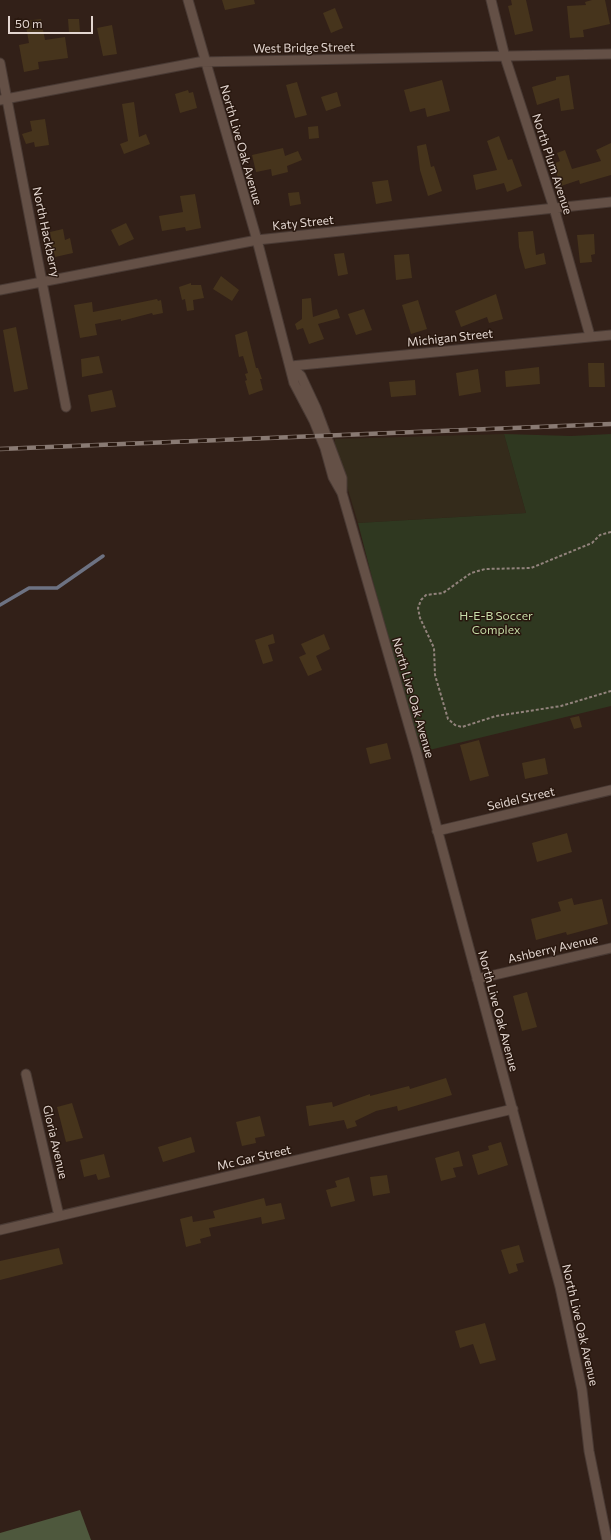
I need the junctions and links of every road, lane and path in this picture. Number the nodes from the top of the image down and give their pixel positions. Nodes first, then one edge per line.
1 (188, 0) edge
2 (491, 0) edge
3 (611, 54) edge
4 (505, 57) junction
5 (205, 62) junction
6 (0, 63) edge
7 (3, 99) edge
8 (611, 202) edge
9 (554, 208) junction
10 (257, 240) junction
11 (44, 282) junction
12 (0, 290) edge
13 (611, 335) edge
14 (590, 336) junction
15 (291, 366) junction
16 (66, 407) dead end
17 (611, 532) edge
18 (611, 692) edge
19 (611, 790) edge
20 (437, 831) junction
21 (611, 948) edge
22 (477, 979) junction
23 (26, 1074) dead end
24 (513, 1109) junction
25 (59, 1216) junction
26 (0, 1230) edge
27 (607, 1540) edge

1 - 5 street, North Live Oak Avenue
2 - 4 street, North Plum Avenue
3 - 4 street, West Bridge Street
4 - 5 street, West Bridge Street
4 - 9 street, North Plum Avenue
5 - 7 street, West Bridge Street
5 - 10 street, North Live Oak Avenue
6 - 7 street, North Hackberry
7 - 11 street, North Hackberry
8 - 9 street, Katy Street
9 - 10 street, Katy Street
9 - 14 street, North Plum Avenue
10 - 11 street, Katy Street
10 - 15 street, North Live Oak Avenue
11 - 12 street, Katy Street
11 - 16 street, North Hackberry
13 - 14 street, Michigan Street
14 - 15 street, Michigan Street
15 - 20 street, North Live Oak Avenue
17 - 18 path
19 - 20 street, Seidel Street
20 - 22 street, North Live Oak Avenue
21 - 22 street, Ashberry Avenue
22 - 24 street, North Live Oak Avenue
23 - 25 street, Gloria Avenue
24 - 25 street, Mc Gar Street
24 - 27 street, North Live Oak Avenue
25 - 26 street, Mc Gar Street

